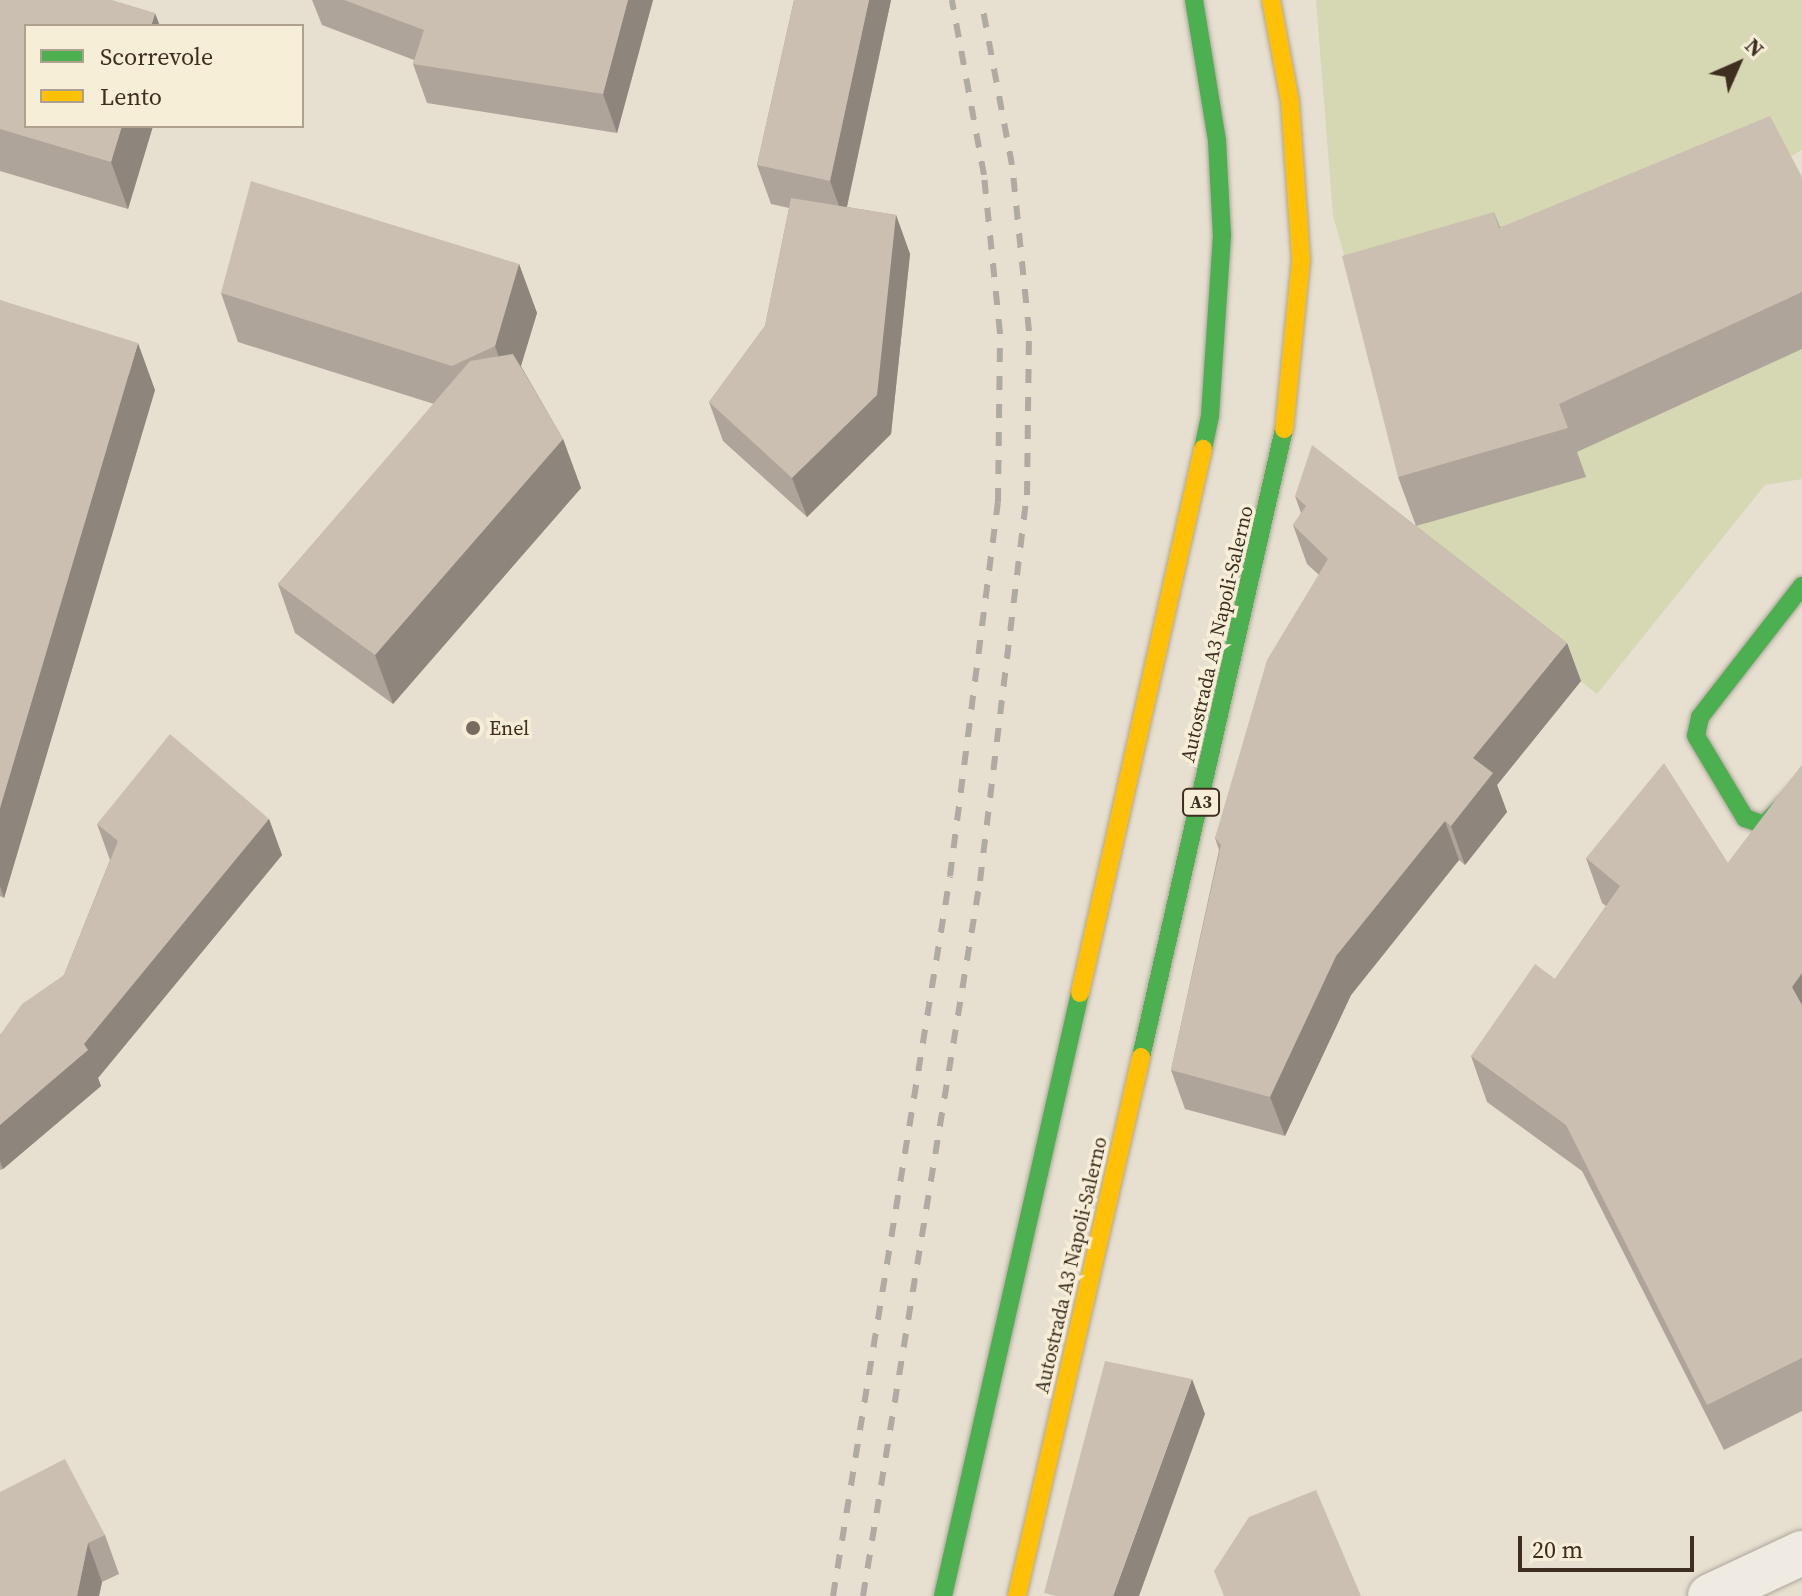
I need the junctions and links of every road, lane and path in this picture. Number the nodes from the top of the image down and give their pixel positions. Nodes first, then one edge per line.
1 (1194, 0) edge
2 (1271, 0) edge
3 (1802, 586) edge
4 (1802, 786) edge
5 (1802, 1553) edge
6 (943, 1596) edge
7 (1017, 1596) edge
8 (1710, 1596) edge

1 - 6 main road
2 - 7 main road, Autostrada A3 Napoli-Salerno / A3
3 - 4 main road
5 - 8 street

